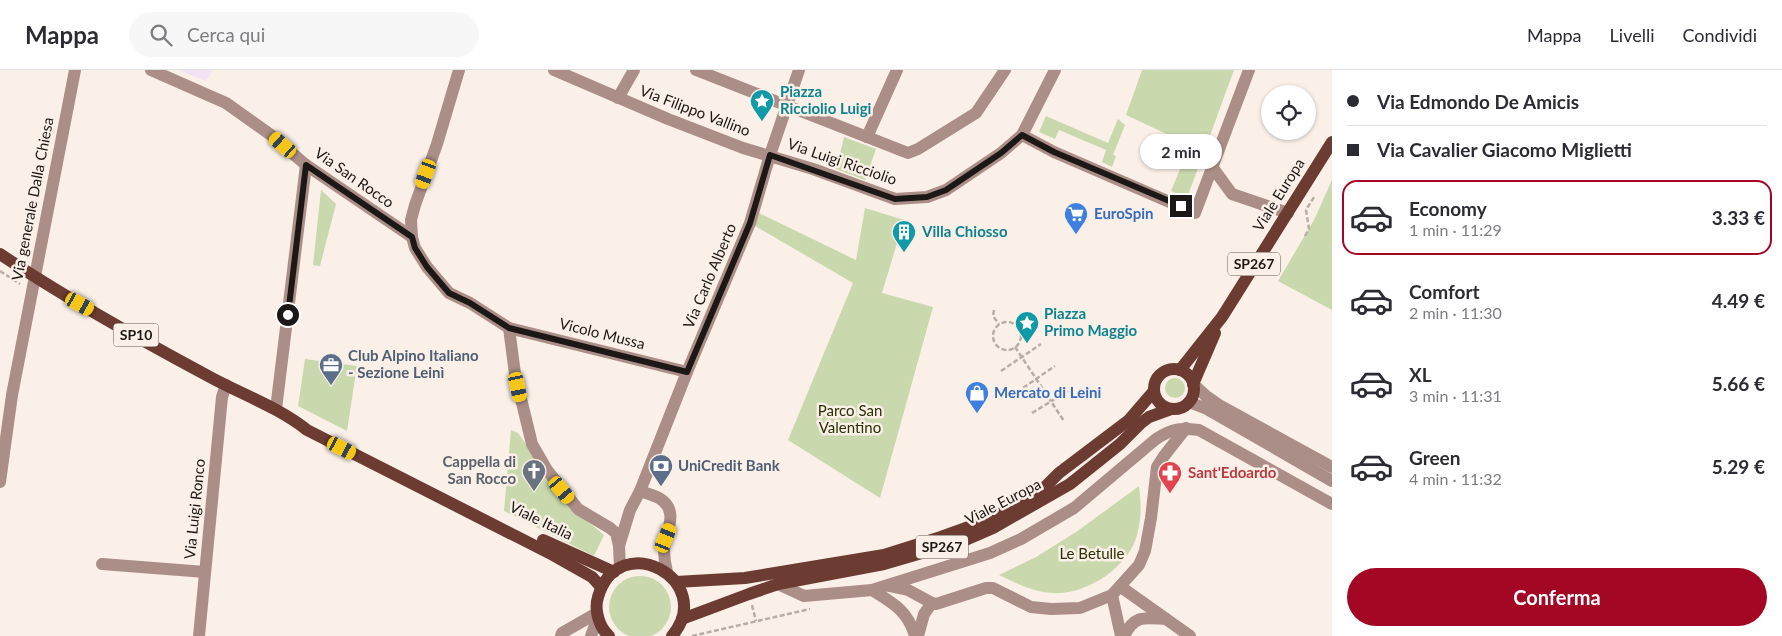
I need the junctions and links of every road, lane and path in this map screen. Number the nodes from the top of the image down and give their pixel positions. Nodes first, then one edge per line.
1 (74, 70) edge
2 (151, 70) edge
3 (459, 70) edge
4 (554, 70) edge
5 (634, 70) edge
6 (696, 70) edge
7 (799, 70) edge
8 (897, 70) edge
9 (1005, 70) edge
10 (1054, 70) edge
11 (1248, 70) edge
12 (618, 98) junction
13 (786, 106) junction
14 (1022, 135) junction
15 (867, 138) junction
16 (1332, 142) edge
17 (770, 155) junction
18 (306, 165) junction
19 (1213, 168) junction
20 (1314, 196) dead end
21 (1288, 213) junction
22 (1305, 236) dead end
23 (412, 237) junction
24 (0, 254) edge
25 (34, 277) junction
26 (994, 310) dead end
27 (1222, 316) junction
28 (998, 324) junction
29 (509, 328) junction
30 (1040, 344) dead end
31 (1015, 347) junction
32 (1022, 357) junction
33 (1055, 366) dead end
34 (1180, 370) junction
35 (1001, 371) dead end
36 (687, 372) junction
37 (1036, 379) junction
38 (1194, 384) junction
39 (226, 385) junction
40 (1071, 389) dead end
41 (1154, 391) junction
42 (1017, 392) dead end
43 (1051, 402) junction
44 (1189, 402) junction
45 (276, 409) junction
46 (1171, 409) junction
47 (1032, 414) dead end
48 (293, 419) junction
49 (1064, 421) dead end
50 (1186, 428) junction
51 (1238, 428) junction
52 (1253, 460) junction
53 (1332, 467) edge
54 (1332, 481) edge
55 (0, 482) edge
56 (640, 490) junction
57 (1332, 504) edge
58 (619, 546) junction
59 (102, 564) dead end
60 (617, 570) junction
61 (205, 572) junction
62 (672, 577) junction
63 (778, 584) junction
64 (889, 586) junction
65 (601, 587) junction
66 (872, 590) junction
67 (1117, 591) junction
68 (749, 594) junction
69 (932, 603) junction
70 (813, 608) dead end
71 (598, 615) junction
72 (682, 619) junction
73 (1166, 619) junction
74 (756, 622) junction
75 (606, 635) edge
76 (199, 636) edge
77 (561, 636) edge
78 (590, 636) edge
79 (672, 636) edge
80 (692, 636) edge
81 (916, 636) edge
82 (1122, 636) edge
83 (1190, 636) edge

1 - 25 street, Via generale Dalla Chiesa
2 - 18 street, Via San Rocco
3 - 23 street
4 - 12 street, Via Filippo Vallino
5 - 12 street
6 - 13 street
7 - 13 street, Via Carlo Alberto
8 - 15 street
9 - 15 street
10 - 14 street, Via Luigi Ricciolio
11 - 19 street
12 - 17 street, Via Filippo Vallino
13 - 15 street
13 - 17 street, Via Carlo Alberto
14 - 17 street, Via Luigi Ricciolio
14 - 19 street
16 - 21 main road, Viale Europa / SP267
17 - 36 street, Via Carlo Alberto
18 - 23 street, Via San Rocco
18 - 45 street
19 - 21 street
20 - 22 path
21 - 27 main road, Viale Europa / SP267
23 - 29 street, Vicolo Mussa
24 - 25 main road, Viale Italia / SP10
25 - 39 main road, Viale Italia / SP10
25 - 55 street, Via generale Dalla Chiesa
26 - 28 path
27 - 34 main road, Viale Europa / SP267
27 - 38 main road, Viale Europa / SP267
28 - 31 path
28 - 31 path
29 - 36 street, Vicolo Mussa
29 - 58 street
30 - 32 path
31 - 32 path
32 - 35 path
32 - 37 path
33 - 37 path
34 - 38 main road
34 - 41 main road
36 - 56 street, Via Carlo Alberto
37 - 42 path
37 - 43 path
38 - 44 main road
38 - 53 street
39 - 45 main road, Viale Italia / SP10
39 - 61 street, Via Luigi Ronco
40 - 43 path
41 - 46 main road
41 - 62 main road, Viale Europa / SP267
43 - 47 path
43 - 49 path
44 - 46 main road
44 - 51 street
45 - 48 main road, Viale Italia / SP10
46 - 63 main road, Viale Europa / SP267
48 - 60 main road, Viale Italia / SP10
48 - 65 main road, Viale Italia / SP10
50 - 52 street
50 - 64 street
50 - 67 street
51 - 52 street
51 - 54 street
52 - 57 street
56 - 58 street, Via Carlo Alberto
56 - 62 street
58 - 60 street, Via Carlo Alberto
59 - 61 street
60 - 62 main road
60 - 65 main road
61 - 76 street, Via Luigi Ronco
62 - 72 main road
63 - 66 street
63 - 68 main road, Viale Europa / SP267
64 - 66 street
64 - 69 street
65 - 71 main road
66 - 81 street
67 - 69 street
67 - 73 street
67 - 82 street
68 - 72 main road, Viale Europa / SP267
68 - 74 path
69 - 81 street
70 - 74 path
71 - 75 main road
71 - 77 street
71 - 78 street
72 - 79 main road
73 - 82 street
73 - 83 street
74 - 80 path

